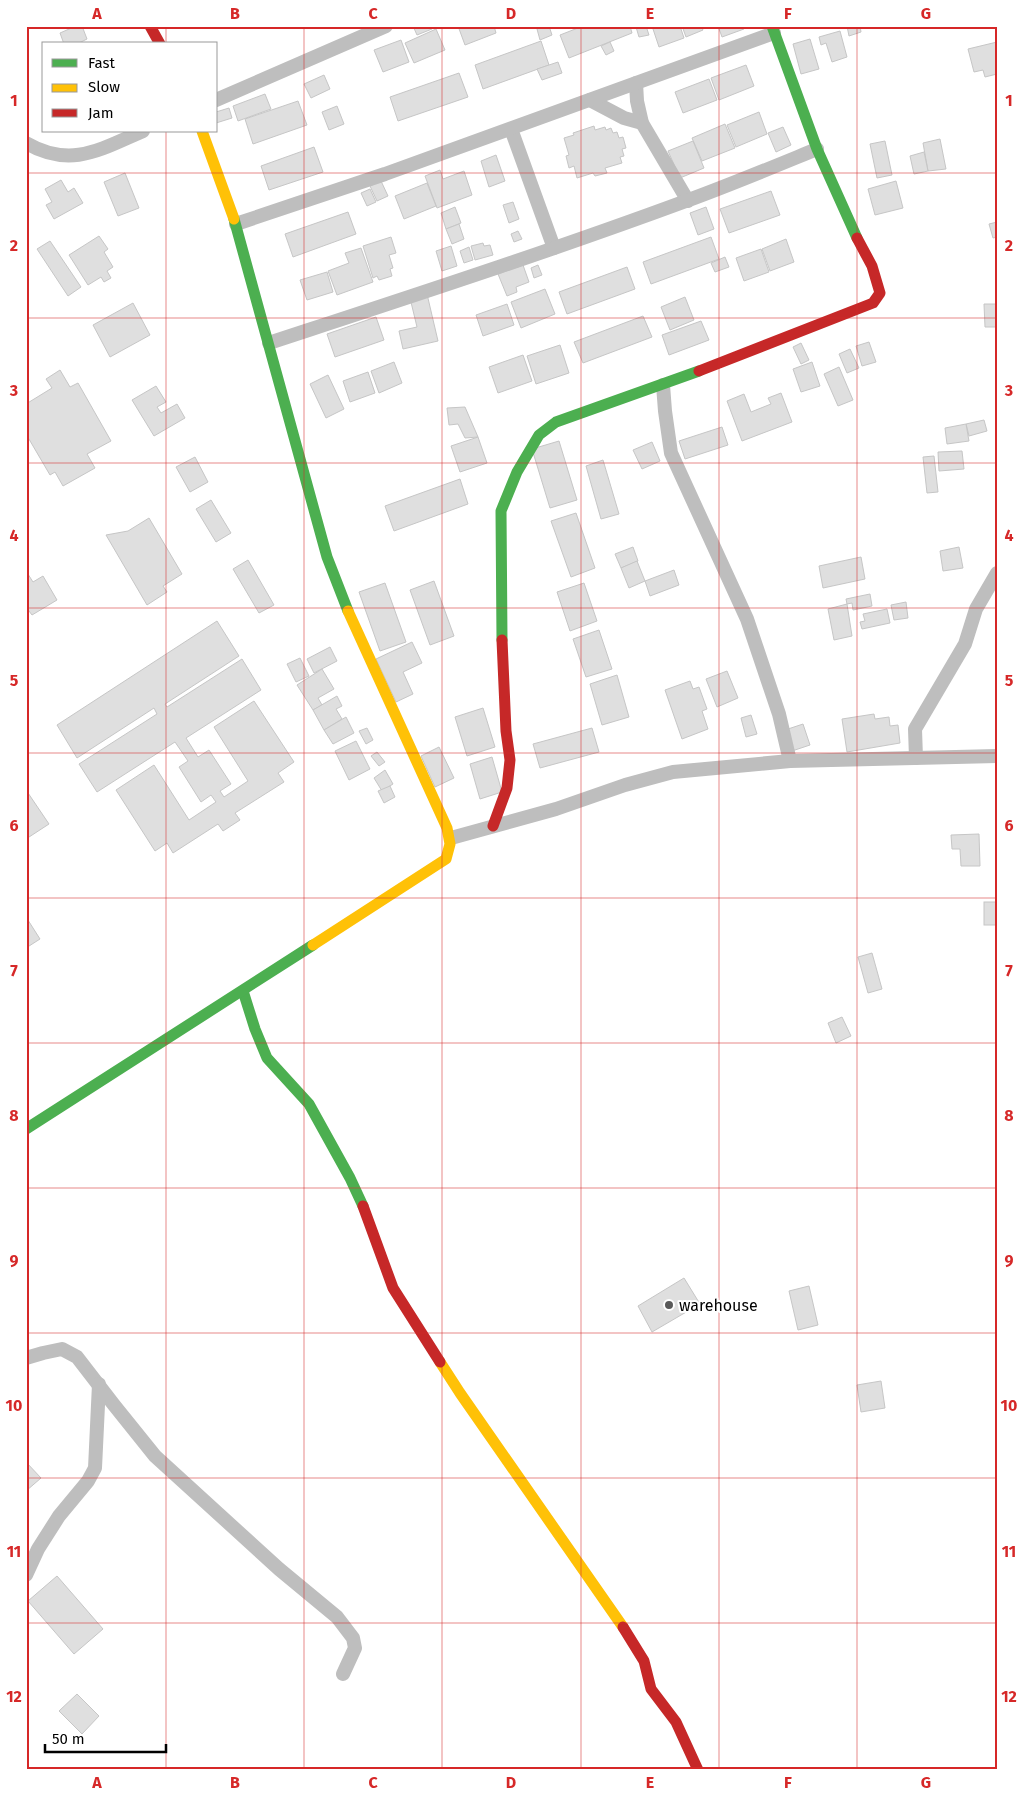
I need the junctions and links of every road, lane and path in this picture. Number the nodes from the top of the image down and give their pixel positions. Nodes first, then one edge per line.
1 (150, 26) edge
2 (386, 26) edge
3 (773, 29) edge
4 (159, 42) edge
5 (636, 83) junction
6 (218, 99) edge
7 (590, 100) junction
8 (642, 123) junction
9 (511, 129) junction
10 (141, 132) edge
11 (202, 132) edge
12 (26, 143) edge
13 (817, 149) junction
14 (688, 201) junction
15 (236, 224) junction
16 (554, 248) junction
17 (269, 343) junction
18 (663, 385) junction
19 (997, 573) edge
20 (997, 756) edge
21 (916, 758) junction
22 (790, 761) junction
23 (494, 826) junction
24 (451, 838) junction
25 (243, 991) junction
26 (26, 1129) edge
27 (26, 1358) edge
28 (99, 1384) junction
29 (26, 1575) edge
30 (343, 1674) dead end
31 (698, 1770) edge

1 - 4 street
2 - 6 street
3 - 5 street
3 - 13 street
5 - 7 street
5 - 8 street
7 - 8 street
7 - 9 street
8 - 14 street
9 - 15 street
9 - 16 street
10 - 12 street
11 - 15 street
13 - 14 street
13 - 18 street
14 - 16 street
15 - 17 street
16 - 17 street
17 - 24 street
18 - 22 street
18 - 23 street
19 - 21 street
20 - 21 street
21 - 22 street
22 - 23 street
23 - 24 street
24 - 25 street
25 - 26 street
25 - 31 street
27 - 28 street
28 - 29 street
28 - 30 street

